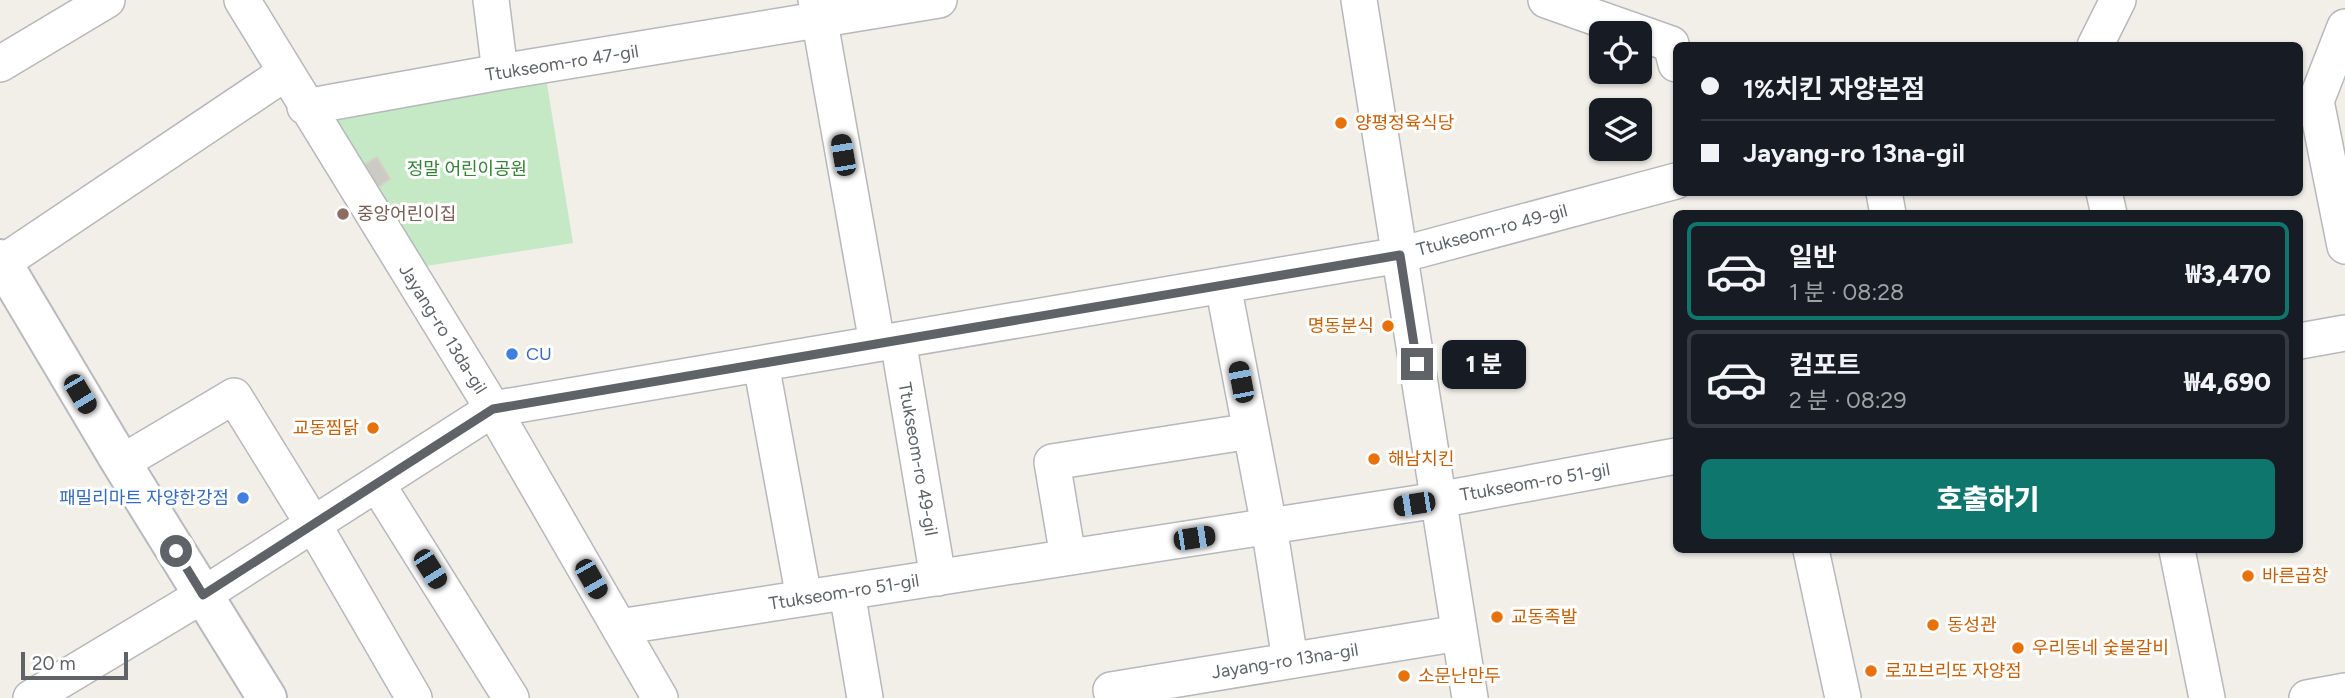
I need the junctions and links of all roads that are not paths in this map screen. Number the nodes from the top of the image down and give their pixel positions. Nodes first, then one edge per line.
1 (107, 0) edge
2 (242, 0) edge
3 (491, 0) edge
4 (939, 0) edge
5 (1359, 0) edge
6 (1546, 0) edge
7 (2118, 0) edge
8 (818, 10) edge
9 (2345, 27) edge
10 (2097, 42) edge
11 (1673, 54) edge
12 (0, 64) edge
13 (500, 72) junction
14 (285, 73) junction
15 (305, 107) junction
16 (1673, 182) edge
17 (2345, 246) edge
18 (1400, 255) junction
19 (1, 261) edge
20 (1223, 285) junction
21 (2345, 333) edge
22 (2303, 340) edge
23 (887, 342) junction
24 (761, 364) junction
25 (493, 409) junction
26 (1251, 431) junction
27 (1673, 457) edge
28 (121, 463) junction
29 (377, 484) junction
30 (1438, 500) junction
31 (313, 524) junction
32 (1269, 526) junction
33 (1812, 553) edge
34 (2178, 553) edge
35 (1068, 557) junction
36 (938, 578) junction
37 (847, 592) junction
38 (203, 595) junction
39 (804, 598) junction
40 (619, 627) junction
41 (1459, 633) junction
42 (1290, 660) junction
43 (2345, 691) edge
44 (1112, 694) edge
45 (656, 697) edge
46 (32, 698) edge
47 (267, 698) edge
48 (414, 698) edge
49 (511, 698) edge
50 (866, 698) edge
51 (1470, 698) edge
52 (1843, 698) edge
53 (2207, 698) edge
54 (2307, 698) edge

1 - 12 street
2 - 14 street, Jayang-ro 13da-gil
3 - 13 street
4 - 8 street, Ttukseom-ro 47-gil
5 - 18 street
6 - 11 street
7 - 10 street
8 - 13 street, Ttukseom-ro 47-gil
8 - 23 street
9 - 17 street
13 - 15 street, Ttukseom-ro 47-gil
14 - 15 street, Jayang-ro 13da-gil
14 - 19 street
15 - 25 street, Jayang-ro 13da-gil
16 - 18 street, Ttukseom-ro 49-gil
18 - 20 street, Ttukseom-ro 49-gil
18 - 30 street
19 - 28 main road
20 - 23 street, Ttukseom-ro 49-gil
20 - 26 street
21 - 22 street
23 - 24 street, Ttukseom-ro 49-gil
23 - 36 street, Ttukseom-ro 49-gil
24 - 25 street, Ttukseom-ro 49-gil
24 - 39 street
25 - 29 street, Ttukseom-ro 49-gil
25 - 40 street, Jayang-ro 13da-gil
26 - 32 street
26 - 35 street
27 - 30 street, Ttukseom-ro 51-gil
28 - 31 street
28 - 38 main road
29 - 31 street, Ttukseom-ro 49-gil
29 - 49 street
30 - 32 street, Ttukseom-ro 51-gil
30 - 41 street
31 - 38 street, Ttukseom-ro 49-gil
31 - 48 street
32 - 35 street, Ttukseom-ro 51-gil
32 - 42 street
33 - 52 street
34 - 53 street
35 - 36 street, Ttukseom-ro 51-gil
36 - 37 street, Ttukseom-ro 51-gil
37 - 39 street, Ttukseom-ro 51-gil
37 - 50 street
38 - 46 street, Ttukseom-ro 49-gil
38 - 47 main road
39 - 40 street, Ttukseom-ro 51-gil
40 - 45 street, Jayang-ro 13da-gil
41 - 42 street, Jayang-ro 13na-gil
41 - 51 street
42 - 44 street, Jayang-ro 13na-gil
43 - 54 street

